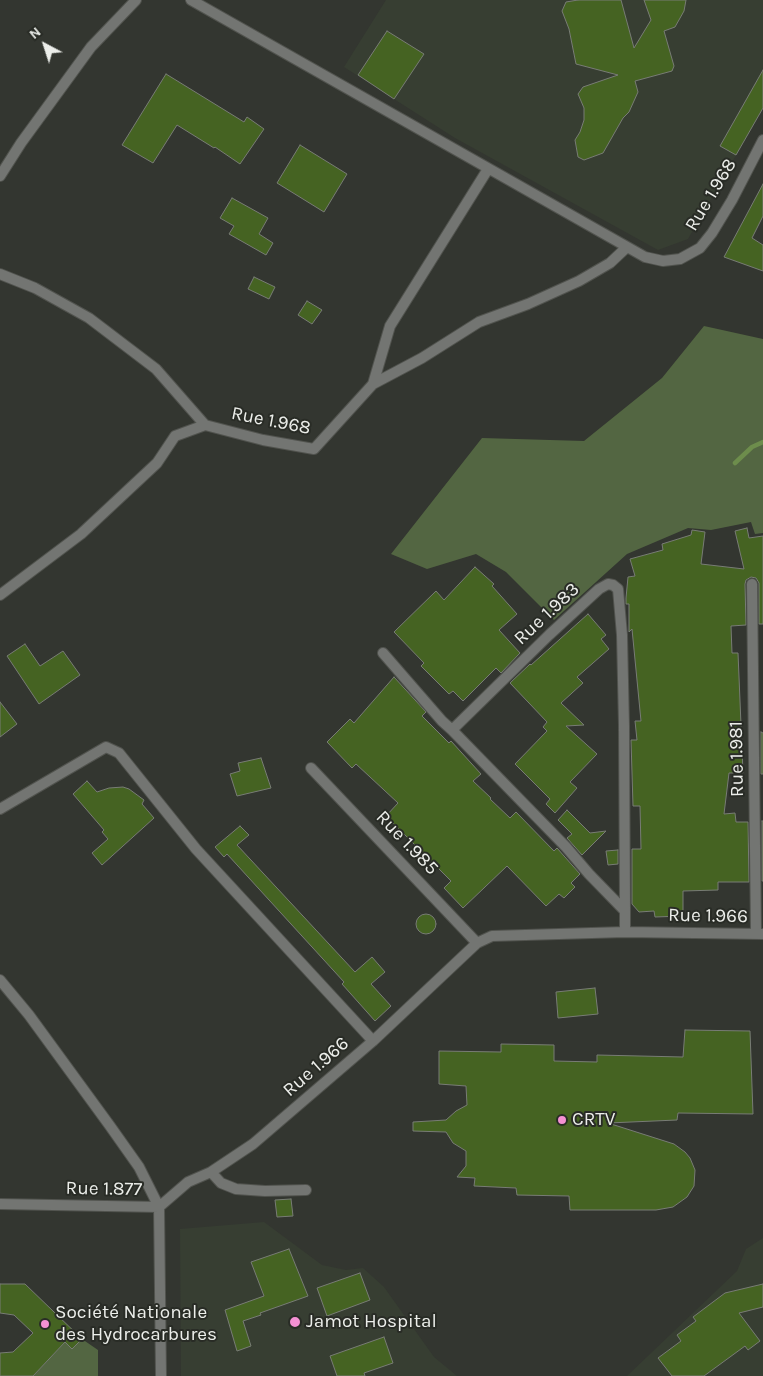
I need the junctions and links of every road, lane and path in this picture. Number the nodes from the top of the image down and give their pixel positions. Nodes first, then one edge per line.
1 (136, 0) edge
2 (191, 0) edge
3 (763, 140) edge
4 (488, 169) junction
5 (0, 176) edge
6 (627, 247) junction
7 (0, 274) edge
8 (373, 384) junction
9 (205, 424) junction
10 (752, 584) dead end
11 (0, 595) edge
12 (383, 653) dead end
13 (452, 730) junction
14 (311, 768) dead end
15 (0, 808) edge
16 (625, 911) junction
17 (625, 932) junction
18 (760, 934) edge
19 (478, 943) junction
20 (0, 980) edge
21 (373, 1041) junction
22 (211, 1172) junction
23 (306, 1190) dead end
24 (0, 1204) edge
25 (159, 1207) junction
26 (162, 1376) edge

1 - 5 street
2 - 4 street
3 - 6 street, Rue 1.968
4 - 6 street
4 - 8 street
6 - 8 street, Rue 1.968
7 - 9 street
8 - 9 street, Rue 1.968
9 - 11 street, Rue 1.968
10 - 18 street, Rue 1.981
12 - 13 street
13 - 16 street
13 - 16 street, Rue 1.983
14 - 19 street, Rue 1.985
15 - 21 street
16 - 17 street, Rue 1.983
17 - 18 street, Rue 1.966
17 - 19 street, Rue 1.966
19 - 21 street, Rue 1.966
20 - 25 street
21 - 22 street, Rue 1.966
22 - 23 street
22 - 25 street, Rue 1.966
24 - 25 street, Rue 1.877
25 - 26 street, Rue 1.877

